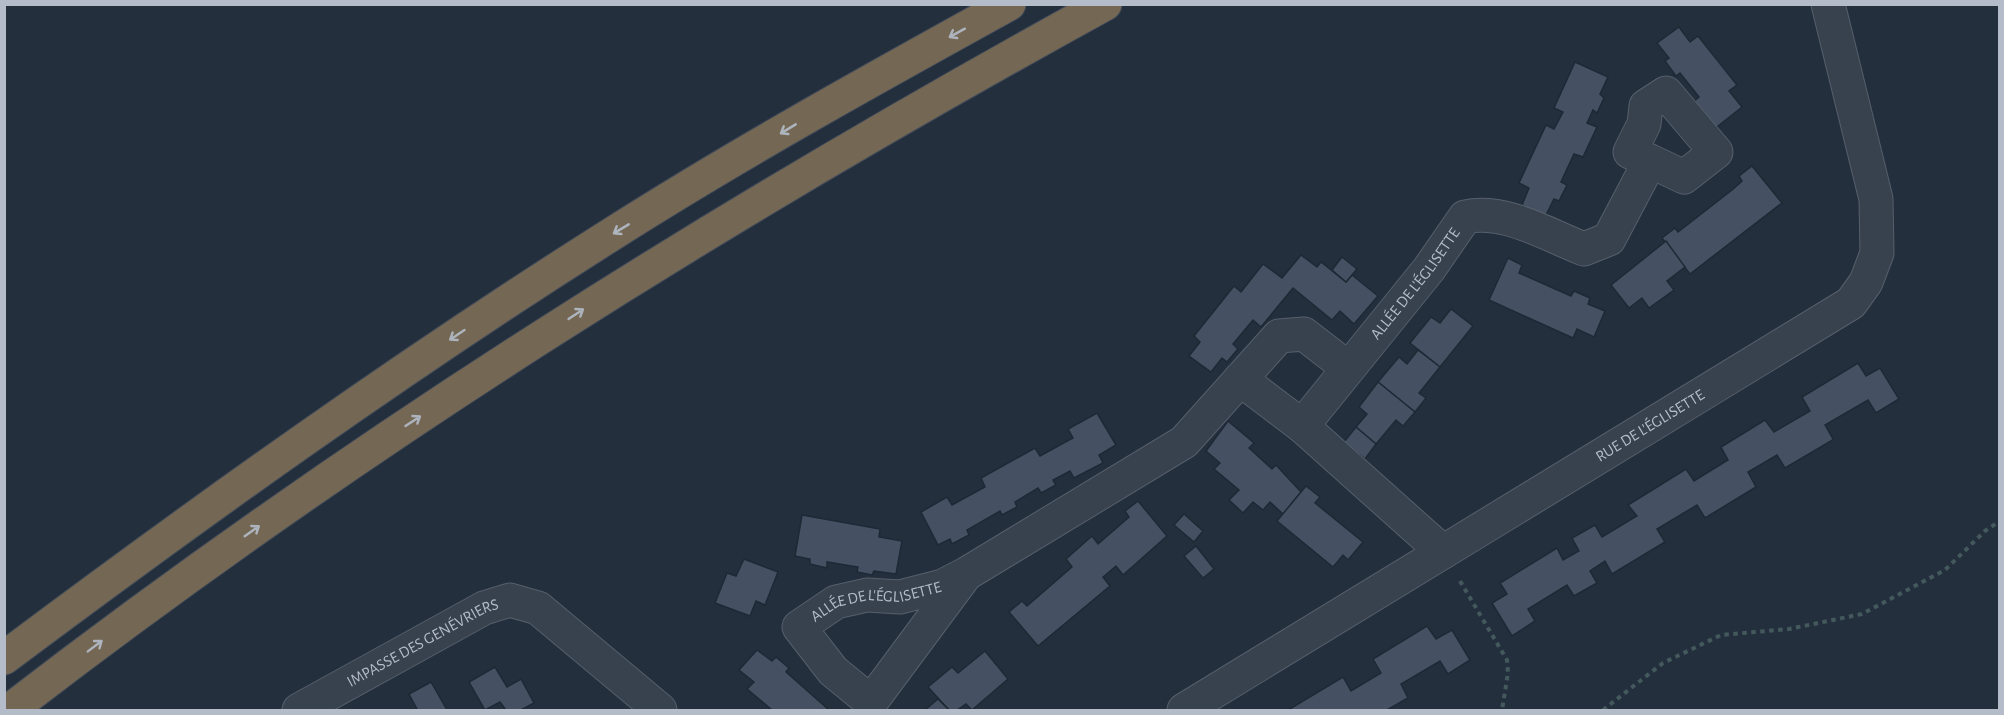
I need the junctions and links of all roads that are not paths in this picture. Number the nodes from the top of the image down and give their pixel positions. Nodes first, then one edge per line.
1 (1009, 4) edge
2 (1105, 4) edge
3 (1828, 4) edge
4 (1650, 161) dead end
5 (1348, 368) junction
6 (1240, 379) junction
7 (1302, 426) junction
8 (1443, 552) junction
9 (966, 574) junction
10 (4, 658) edge
11 (48, 681) junction
12 (10, 711) edge
13 (16, 711) edge
14 (299, 711) edge
15 (660, 711) edge
16 (1184, 711) edge

1 -> 10 highway
11 -> 2 highway
3 - 8 street, RUE DE L'ÉGLISETTE
4 - 5 street, ALLÉE DE L'ÉGLISETTE
5 - 6 street, ALLÉE DE L'ÉGLISETTE
5 - 7 street, ALLÉE DE L'ÉGLISETTE
6 - 7 street
6 - 9 street, ALLÉE DE L'ÉGLISETTE
7 - 8 street
8 - 16 street, RUE DE L'ÉGLISETTE
9 - 9 street, ALLÉE DE L'ÉGLISETTE
11 - 12 highway
11 - 13 highway
14 - 15 street, IMPASSE DES GENÉVRIERS

